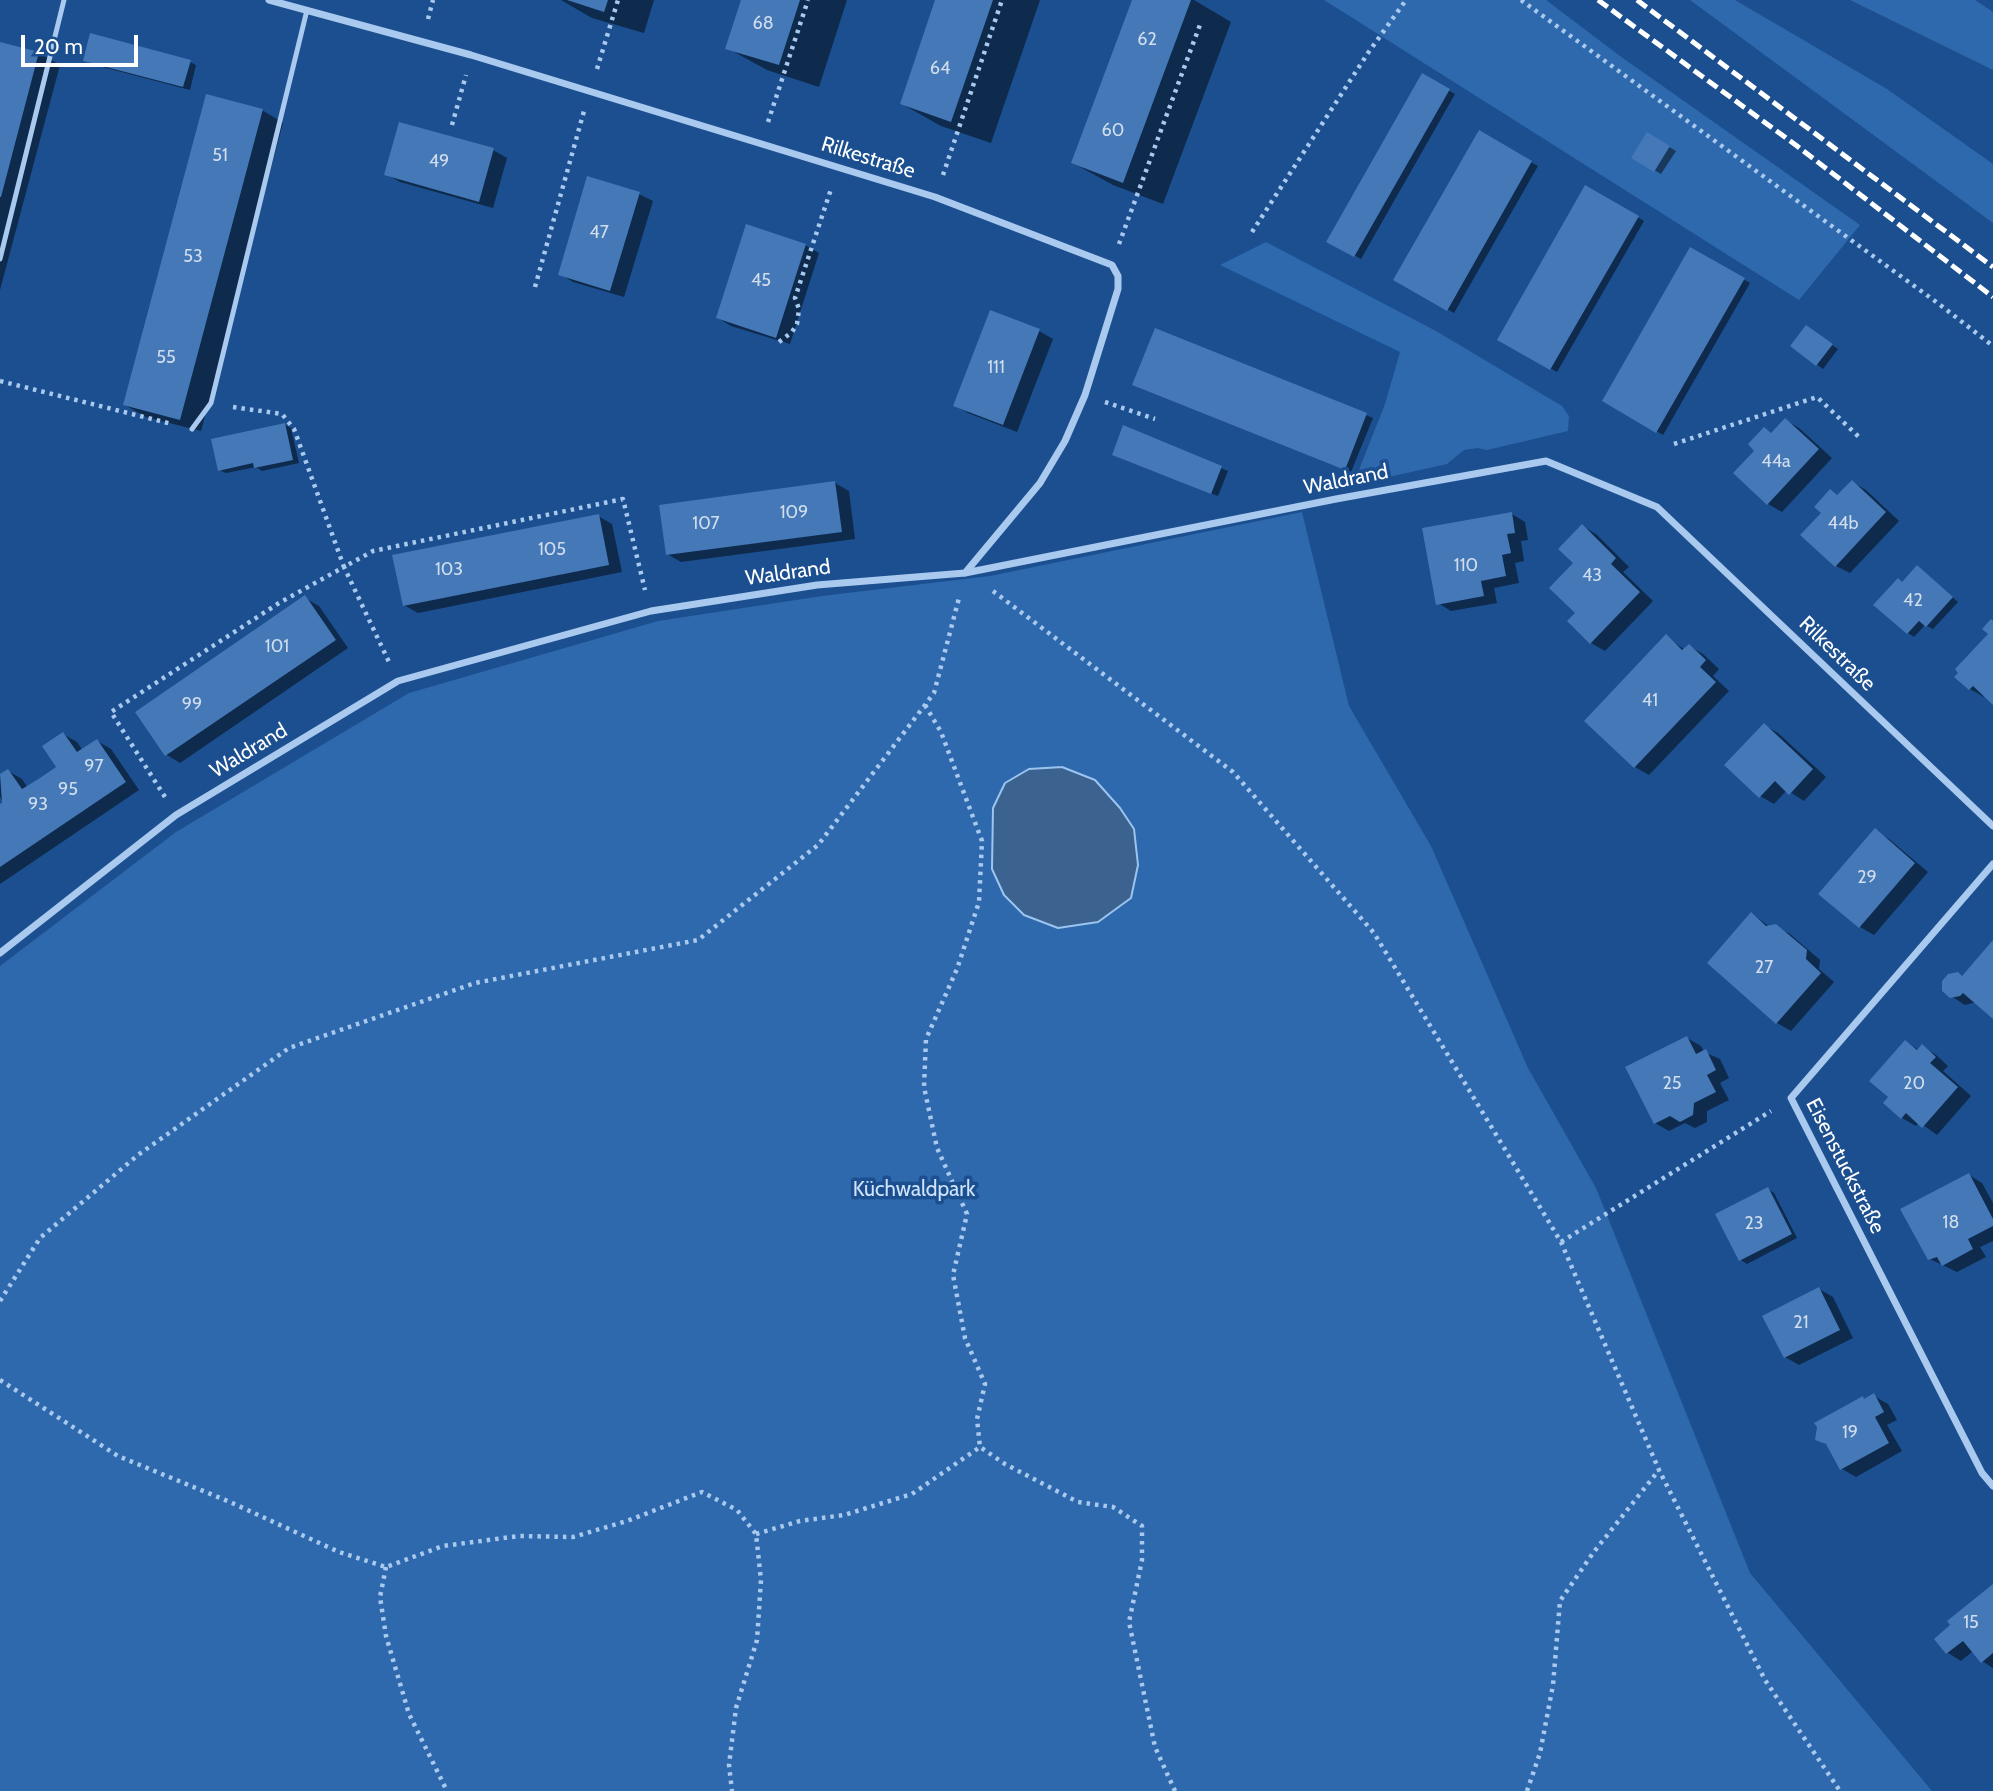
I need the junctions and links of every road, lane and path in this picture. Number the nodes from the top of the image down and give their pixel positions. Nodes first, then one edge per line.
1 (64, 0) edge
2 (269, 0) edge
3 (618, 0) edge
4 (808, 0) edge
5 (1002, 0) edge
6 (1406, 0) edge
7 (1521, 0) edge
8 (307, 10) junction
9 (1202, 22) dead end
10 (471, 55) junction
11 (590, 91) junction
12 (452, 125) dead end
13 (761, 143) junction
14 (838, 167) junction
15 (935, 197) junction
16 (1252, 232) dead end
17 (0, 259) edge
18 (1112, 265) junction
19 (535, 287) dead end
20 (779, 342) dead end
21 (1993, 346) edge
22 (0, 381) edge
23 (211, 403) junction
24 (1120, 407) dead end
25 (1155, 419) dead end
26 (192, 429) joint
27 (1859, 437) dead end
28 (1674, 444) dead end
29 (1657, 507) joint
30 (344, 567) junction
31 (965, 573) junction
32 (651, 611) junction
33 (398, 681) junction
34 (925, 705) junction
35 (176, 815) junction
36 (1993, 826) edge
37 (1993, 864) edge
38 (0, 953) edge
39 (1791, 1098) junction
40 (1561, 1242) junction
41 (0, 1301) edge
42 (0, 1380) edge
43 (980, 1447) junction
44 (1659, 1470) junction
45 (1993, 1486) edge
46 (756, 1534) junction
47 (386, 1567) junction
48 (447, 1791) edge
49 (732, 1791) edge
50 (1175, 1791) edge
51 (1527, 1791) edge
52 (1840, 1791) edge

1 - 17 lane
2 - 8 street, Rilkestraße
3 - 11 path
4 - 13 path
5 - 15 path
6 - 16 path
7 - 21 path
8 - 10 street, Rilkestraße
8 - 23 lane
9 - 18 path
10 - 11 street, Rilkestraße
10 - 12 path
11 - 13 street, Rilkestraße
11 - 19 path
13 - 14 street, Rilkestraße
14 - 15 street, Rilkestraße
14 - 20 path
15 - 18 street, Rilkestraße
18 - 31 street
22 - 26 path
23 - 26 lane
23 - 30 path
24 - 25 path
27 - 28 path
29 - 31 street, Waldrand
29 - 36 street, Rilkestraße
30 - 32 path
30 - 33 path
30 - 35 path
31 - 32 street, Waldrand
31 - 34 path
31 - 40 path
32 - 33 street, Waldrand
33 - 35 street, Waldrand
34 - 41 path
34 - 43 path
35 - 38 street, Waldrand
37 - 39 street, Eisenstuckstraße
39 - 40 path
39 - 45 street, Eisenstuckstraße
40 - 44 path
42 - 47 path
43 - 46 path
43 - 50 path
44 - 51 path
44 - 52 path
46 - 47 path
46 - 49 path
47 - 48 path

